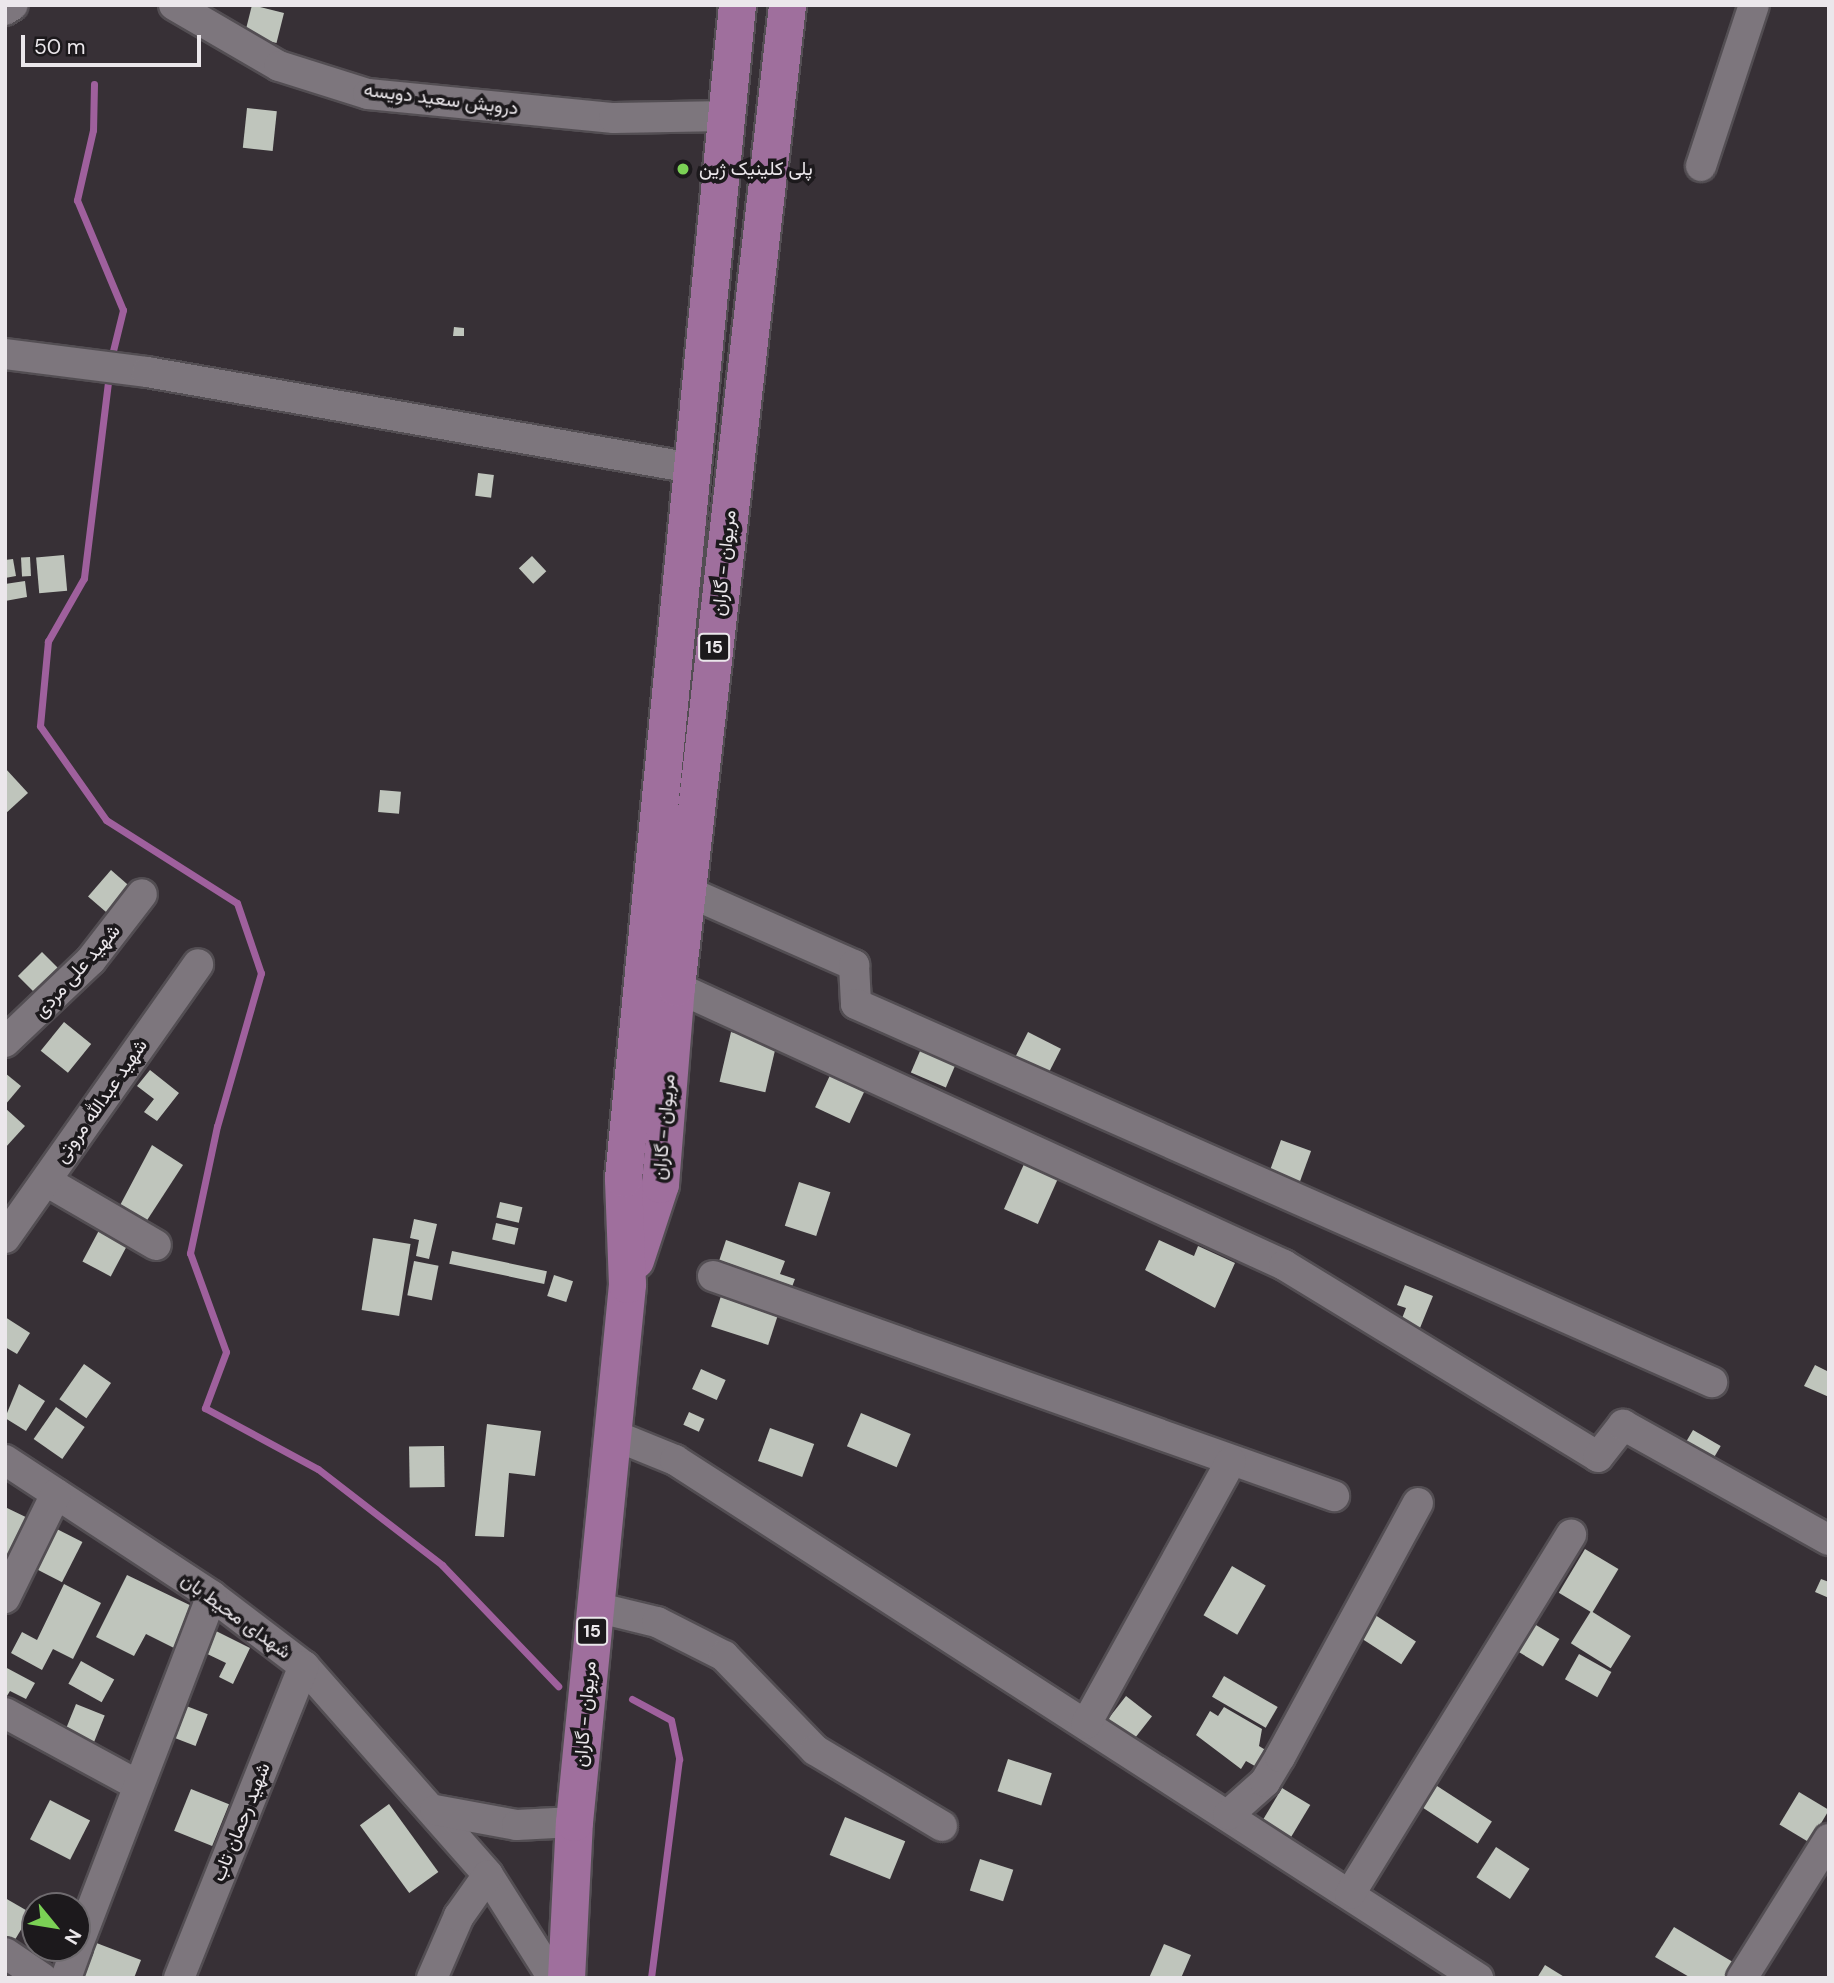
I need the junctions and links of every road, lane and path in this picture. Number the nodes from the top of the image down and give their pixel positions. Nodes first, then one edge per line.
1 (13, 5) edge
2 (174, 5) edge
3 (737, 5) edge
4 (787, 5) edge
5 (1755, 5) edge
6 (5, 10) edge
7 (727, 116) junction
8 (1701, 166) dead end
9 (5, 354) edge
10 (692, 468) junction
11 (686, 891) junction
12 (142, 894) dead end
13 (198, 964) dead end
14 (676, 987) junction
15 (5, 1042) edge
16 (46, 1181) junction
17 (5, 1238) edge
18 (156, 1245) dead end
19 (713, 1276) dead end
20 (627, 1284) junction
21 (1712, 1382) dead end
22 (611, 1434) junction
23 (5, 1460) edge
24 (1231, 1461) junction
25 (56, 1494) junction
26 (1334, 1496) dead end
27 (1418, 1503) dead end
28 (1571, 1535) dead end
29 (1829, 1540) edge
30 (212, 1596) junction
31 (5, 1598) edge
32 (595, 1607) junction
33 (304, 1666) junction
34 (5, 1713) edge
35 (1086, 1724) junction
36 (136, 1784) junction
37 (435, 1810) junction
38 (1228, 1815) junction
39 (574, 1822) junction
40 (942, 1826) dead end
41 (1829, 1839) edge
42 (488, 1875) junction
43 (1350, 1894) junction
44 (91, 1908) edge
45 (5, 1953) edge
46 (42, 1978) edge
47 (179, 1978) edge
48 (432, 1978) edge
49 (553, 1978) edge
50 (566, 1978) edge
51 (1478, 1978) edge
52 (1742, 1978) edge

1 - 6 street
2 - 7 street, درویش سعید دویسه
3 - 7 main road, مریوان - گاران / 15
4 - 11 main road, مریوان - گاران / 15
5 - 8 street
7 - 10 main road, مریوان - گاران / 15
9 - 10 street
10 - 20 main road, مریوان - گاران / 15
11 - 14 main road, مریوان - گاران / 15
11 - 21 street
12 - 15 street, شهید علی مردی
13 - 16 street, شهید عبدالله مروتی
14 - 20 main road, مریوان - گاران / 15
14 - 29 street
16 - 17 street, شهید عبدالله مروتی
16 - 18 street
19 - 24 street
20 - 22 main road, مریوان - گاران / 15
22 - 32 main road, مریوان - گاران / 15
22 - 35 street
23 - 25 street, شهدای محیط بان
24 - 26 street
24 - 35 street
25 - 30 street, شهدای محیط بان
25 - 31 street
27 - 38 street
28 - 43 street
30 - 33 street, شهدای محیط بان
30 - 36 street
32 - 39 main road, مریوان - گاران / 15
32 - 40 street
33 - 37 street, شهدای محیط بان
33 - 47 street, شهید رحمان تاب
34 - 36 street
35 - 38 street
36 - 44 street
37 - 39 street
37 - 42 street, شهدای محیط بان
38 - 43 street
39 - 50 main road, مریوان - گاران / 15
41 - 52 street
42 - 48 street
42 - 49 street, شهدای محیط بان
43 - 51 street
45 - 46 street

